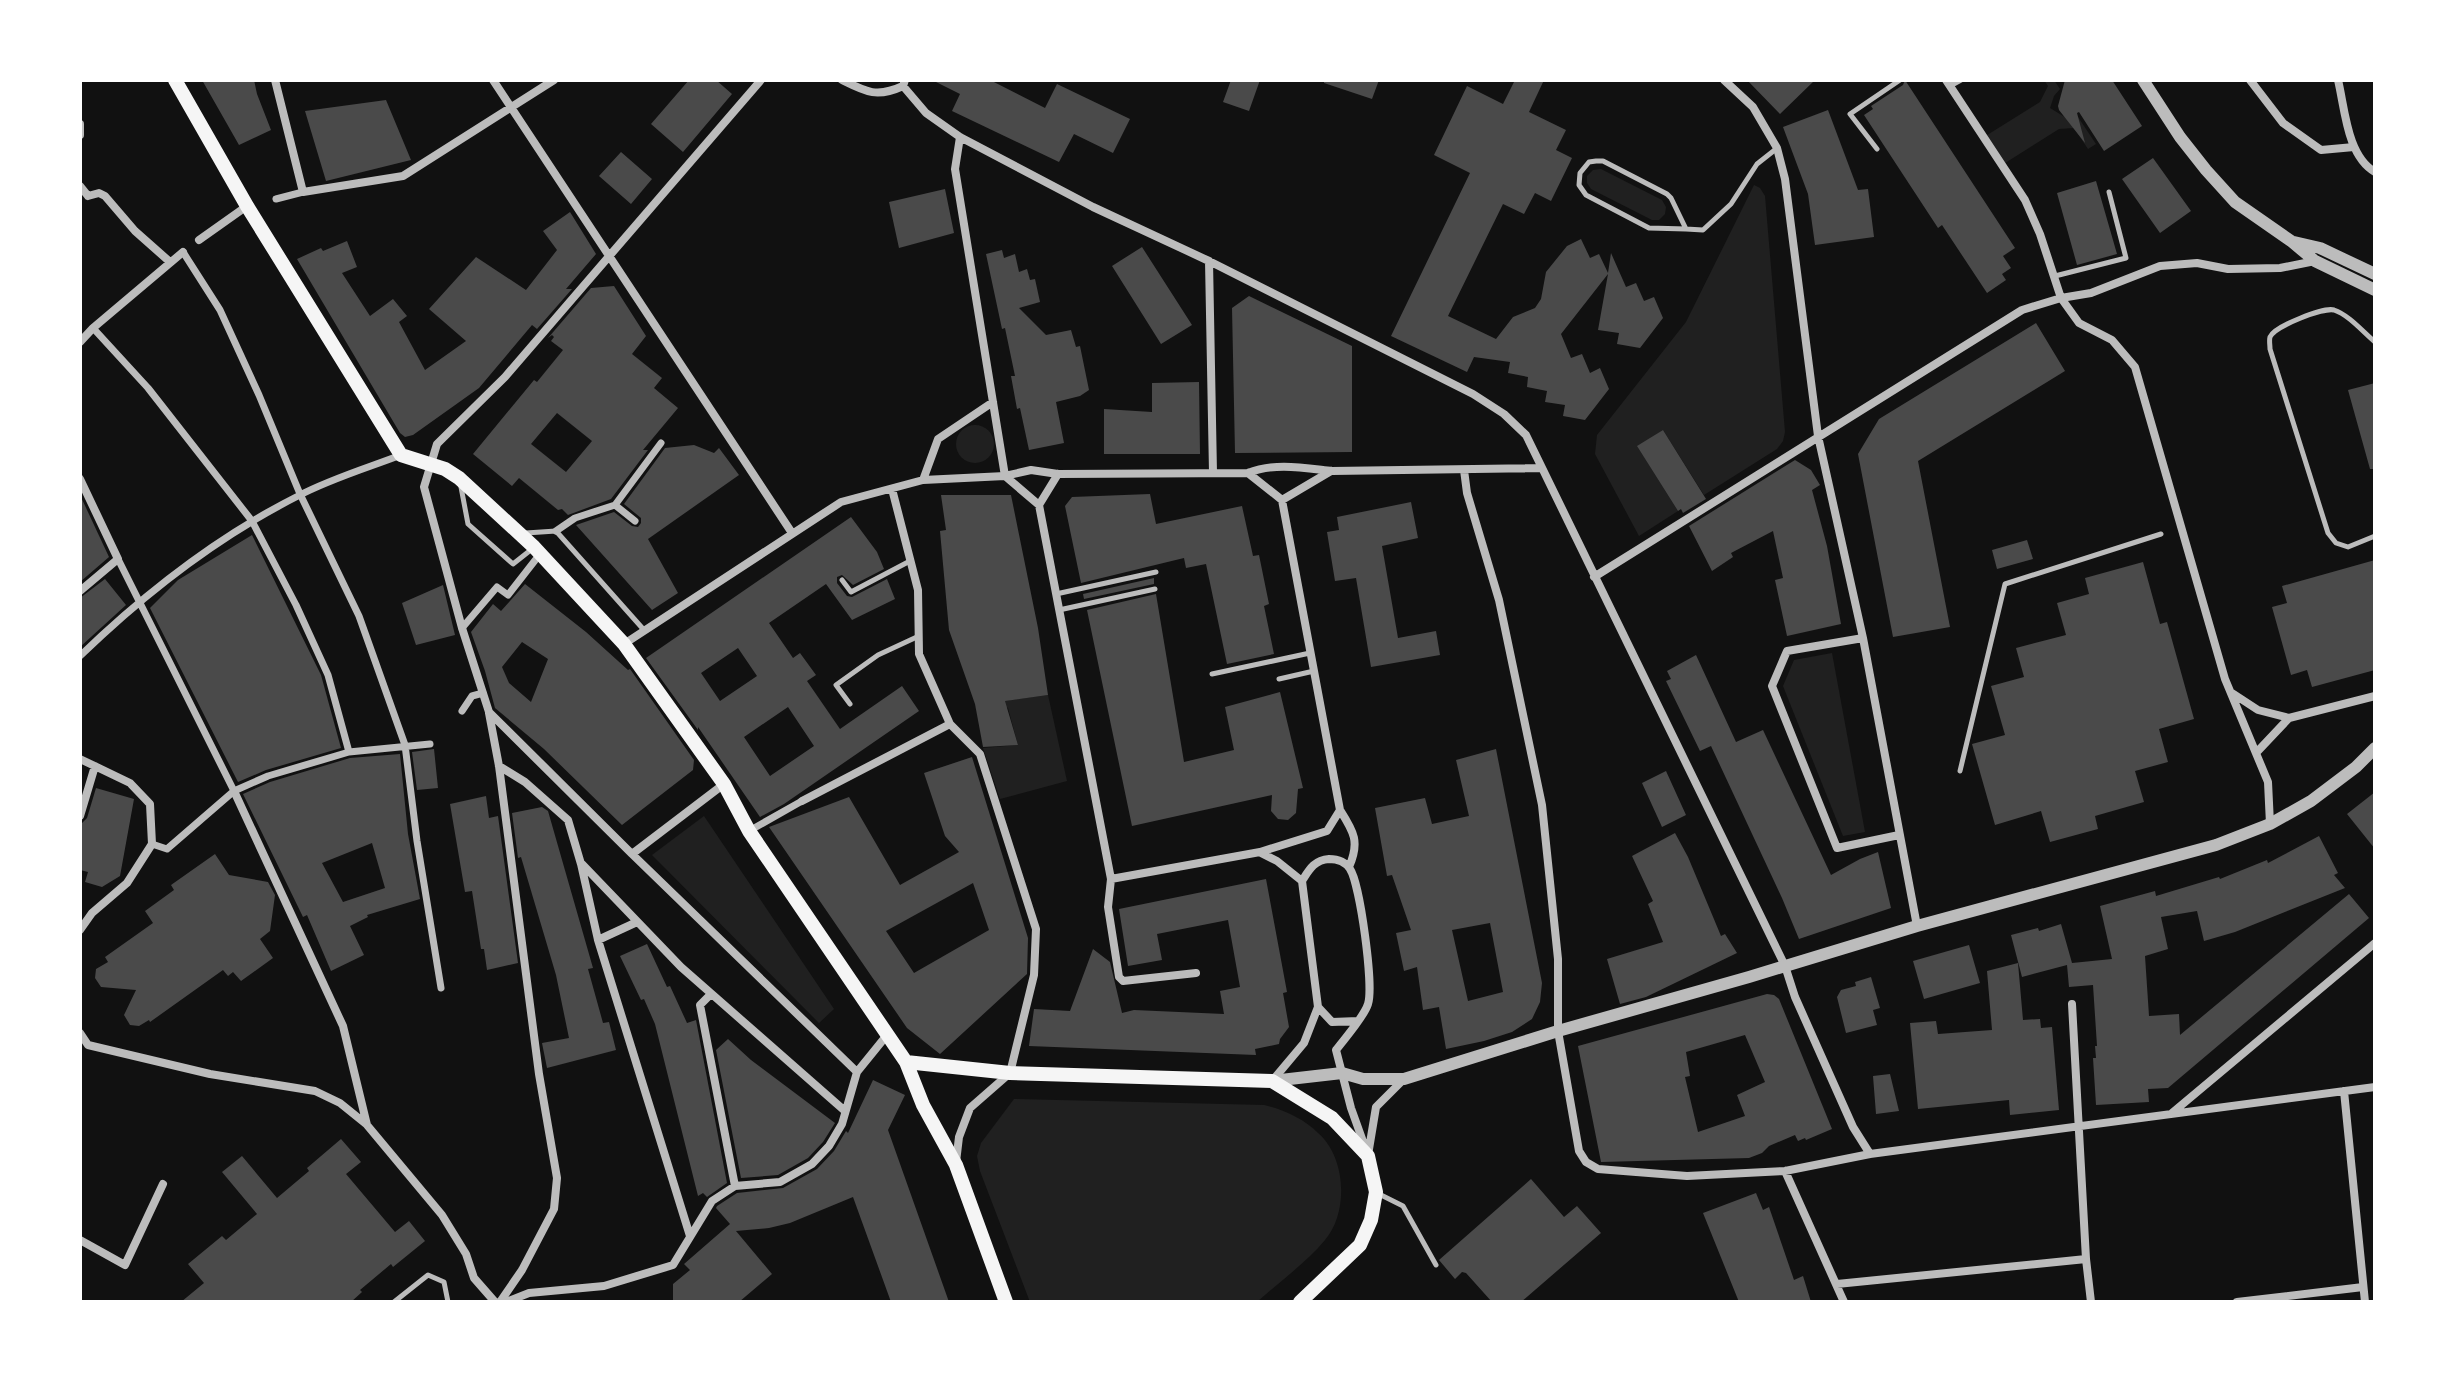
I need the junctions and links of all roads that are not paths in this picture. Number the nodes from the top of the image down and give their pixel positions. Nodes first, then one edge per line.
1 (175, 80) edge
2 (275, 80) edge
3 (493, 80) edge
4 (554, 80) edge
5 (761, 80) edge
6 (842, 80) edge
7 (1724, 80) edge
8 (1900, 80) edge
9 (1961, 80) edge
10 (2143, 80) edge
11 (2250, 80) edge
12 (2338, 80) edge
13 (904, 83) edge
14 (1948, 83) edge
15 (509, 107) junction
16 (80, 124) edge
17 (80, 135) edge
18 (960, 137) junction
19 (2354, 147) junction
20 (1777, 148) junction
21 (1877, 149) dead end
22 (2375, 172) edge
23 (80, 186) edge
24 (303, 192) junction
25 (2109, 192) dead end
26 (88, 196) junction
27 (276, 199) dead end
28 (80, 205) edge
29 (247, 206) junction
30 (1686, 229) junction
31 (199, 240) dead end
32 (2291, 241) junction
33 (183, 252) joint
34 (608, 255) junction
35 (1209, 261) junction
36 (2315, 261) junction
37 (170, 262) junction
38 (2375, 274) edge
39 (2054, 277) junction
40 (2375, 290) edge
41 (2061, 298) junction
42 (93, 328) junction
43 (80, 342) edge
44 (2375, 342) edge
45 (993, 402) junction
46 (1818, 436) junction
47 (661, 443) dead end
48 (401, 455) junction
49 (430, 463) junction
50 (1542, 468) junction
51 (1464, 470) junction
52 (1332, 471) junction
53 (1213, 473) junction
54 (1248, 473) junction
55 (1058, 474) junction
56 (1005, 476) junction
57 (459, 478) junction
58 (80, 479) edge
59 (923, 480) junction
60 (892, 489) junction
61 (300, 494) junction
62 (1282, 500) junction
63 (615, 505) junction
64 (1039, 505) junction
65 (252, 521) junction
66 (635, 521) dead end
67 (556, 531) junction
68 (792, 533) junction
69 (521, 534) junction
70 (2161, 534) dead end
71 (2375, 536) edge
72 (537, 551) junction
73 (118, 559) junction
74 (911, 560) junction
75 (1156, 572) dead end
76 (1594, 577) junction
77 (842, 580) dead end
78 (1155, 589) dead end
79 (80, 591) edge
80 (1056, 594) junction
81 (140, 601) junction
82 (1059, 610) junction
83 (462, 628) junction
84 (644, 630) junction
85 (920, 635) junction
86 (1863, 638) junction
87 (624, 644) junction
88 (1310, 653) junction
89 (80, 656) edge
90 (1314, 671) junction
91 (1212, 674) dead end
92 (1279, 679) dead end
93 (483, 693) junction
94 (2232, 693) junction
95 (2375, 696) edge
96 (850, 704) dead end
97 (462, 711) dead end
98 (489, 712) junction
99 (2289, 718) junction
100 (950, 724) junction
101 (430, 744) dead end
102 (405, 745) junction
103 (2375, 748) edge
104 (349, 752) junction
105 (2256, 753) junction
106 (80, 759) edge
107 (95, 766) junction
108 (499, 766) junction
109 (1960, 771) dead end
110 (724, 784) junction
111 (234, 791) junction
112 (802, 801) joint
113 (1340, 810) junction
114 (80, 816) edge
115 (2270, 824) junction
116 (749, 831) junction
117 (1899, 835) junction
118 (152, 844) junction
119 (1260, 852) junction
120 (632, 854) junction
121 (581, 864) junction
122 (1349, 867) junction
123 (1111, 879) junction
124 (1302, 881) junction
125 (637, 922) junction
126 (1917, 926) junction
127 (80, 930) edge
128 (598, 940) junction
129 (2375, 943) edge
130 (1785, 966) junction
131 (1196, 973) dead end
132 (441, 988) dead end
133 (711, 994) junction
134 (2072, 1004) dead end
135 (1318, 1007) junction
136 (1358, 1021) junction
137 (1558, 1031) junction
138 (80, 1033) edge
139 (887, 1035) junction
140 (906, 1062) junction
141 (857, 1072) junction
142 (1010, 1073) junction
143 (1342, 1073) junction
144 (1404, 1079) junction
145 (1272, 1081) junction
146 (2375, 1087) edge
147 (2344, 1091) junction
148 (845, 1111) junction
149 (2172, 1114) junction
150 (367, 1125) junction
151 (2078, 1128) junction
152 (1870, 1154) junction
153 (1368, 1156) junction
154 (956, 1165) junction
155 (1785, 1171) junction
156 (163, 1184) dead end
157 (735, 1186) junction
158 (1376, 1192) junction
159 (690, 1236) junction
160 (80, 1240) edge
161 (2086, 1259) junction
162 (1436, 1265) dead end
163 (1837, 1284) junction
164 (2363, 1287) junction
165 (394, 1302) edge
166 (448, 1302) edge
167 (500, 1302) edge
168 (1006, 1302) edge
169 (1300, 1302) edge
170 (1844, 1302) edge
171 (2091, 1302) edge
172 (2237, 1302) edge
173 (2365, 1302) edge

1 - 29 main road
2 - 24 street
3 - 15 street
4 - 15 street
5 - 34 street
6 - 13 street
7 - 20 street
8 - 21 lane
9 - 14 lane
10 - 32 street
11 - 19 street
12 - 19 street
13 - 18 street
14 - 39 street
15 - 24 street
15 - 34 street
16 - 17 street
18 - 35 street
18 - 45 street
19 - 22 street
20 - 30 lane
20 - 46 street
23 - 26 street
24 - 27 street
25 - 39 lane
26 - 28 street
26 - 37 street
29 - 31 street
29 - 48 main road
30 - 30 lane
32 - 36 street
32 - 38 street
33 - 37 street
33 - 61 street
34 - 49 street
34 - 68 street
35 - 50 street
35 - 53 street
36 - 40 street
36 - 41 street
37 - 42 street
39 - 41 street
41 - 46 street
41 - 94 street
42 - 43 street
42 - 65 street
44 - 71 lane
45 - 56 street
45 - 59 street
46 - 76 street
46 - 86 street
47 - 63 street
48 - 49 main road
48 - 61 street
49 - 57 main road
49 - 83 street
50 - 51 street
50 - 76 street
51 - 52 street
51 - 137 street
52 - 54 street
52 - 62 street
53 - 54 street
53 - 55 street
54 - 62 street
55 - 56 street
55 - 64 street
56 - 59 street
56 - 64 street
57 - 69 main road
57 - 72 lane
58 - 73 street
59 - 60 street
60 - 68 street
60 - 74 street
61 - 65 street
61 - 102 street
62 - 88 street
63 - 66 street
63 - 67 street
64 - 80 street
65 - 81 street
65 - 104 street
67 - 69 lane
67 - 84 lane
68 - 84 street
69 - 72 main road
70 - 109 lane
72 - 83 street
72 - 87 main road
73 - 79 street
73 - 81 street
74 - 77 lane
74 - 85 street
75 - 80 lane
76 - 130 street
78 - 82 lane
80 - 82 street
81 - 89 street
81 - 111 street
82 - 123 street
83 - 93 street
84 - 87 street
85 - 96 lane
85 - 100 street
86 - 117 street
86 - 117 street
87 - 110 main road
88 - 90 street
88 - 91 lane
90 - 92 lane
90 - 113 street
93 - 97 street
93 - 98 street
94 - 99 street
94 - 105 street
95 - 99 street
98 - 108 street
98 - 120 street
99 - 105 street
100 - 112 street
100 - 142 street
101 - 102 street
102 - 104 street
102 - 132 street
103 - 115 street
104 - 111 street
105 - 115 street
106 - 107 street
107 - 114 street
107 - 118 street
108 - 121 street
108 - 167 street
110 - 116 main road
110 - 120 street
111 - 118 street
111 - 150 street
112 - 116 street
113 - 119 street
113 - 122 street
115 - 126 street
116 - 139 main road
117 - 126 street
118 - 127 street
119 - 123 street
119 - 124 street
120 - 141 street
121 - 125 street
121 - 128 street
122 - 124 street
122 - 136 street
123 - 131 street
124 - 135 street
125 - 128 street
125 - 133 street
126 - 130 street
128 - 159 street
129 - 149 street
130 - 137 street
130 - 152 street
133 - 148 street
133 - 157 street
134 - 151 street
135 - 136 street
135 - 145 street
136 - 143 street
137 - 144 street
137 - 155 street
138 - 150 street
139 - 140 main road
139 - 141 street
140 - 142 main road
140 - 154 main road
141 - 148 street
142 - 145 main road
142 - 154 street
143 - 144 street
143 - 145 street
143 - 153 street
144 - 153 street
145 - 153 main road
146 - 147 street
147 - 149 street
147 - 164 street
148 - 157 street
149 - 151 street
150 - 167 street
151 - 152 street
151 - 161 street
152 - 155 street
153 - 158 main road
154 - 168 main road
155 - 163 street
156 - 160 street
157 - 159 street
158 - 162 lane
158 - 169 main road
159 - 167 street
161 - 163 street
161 - 171 street
163 - 170 street
164 - 172 street
164 - 173 street
165 - 166 lane

